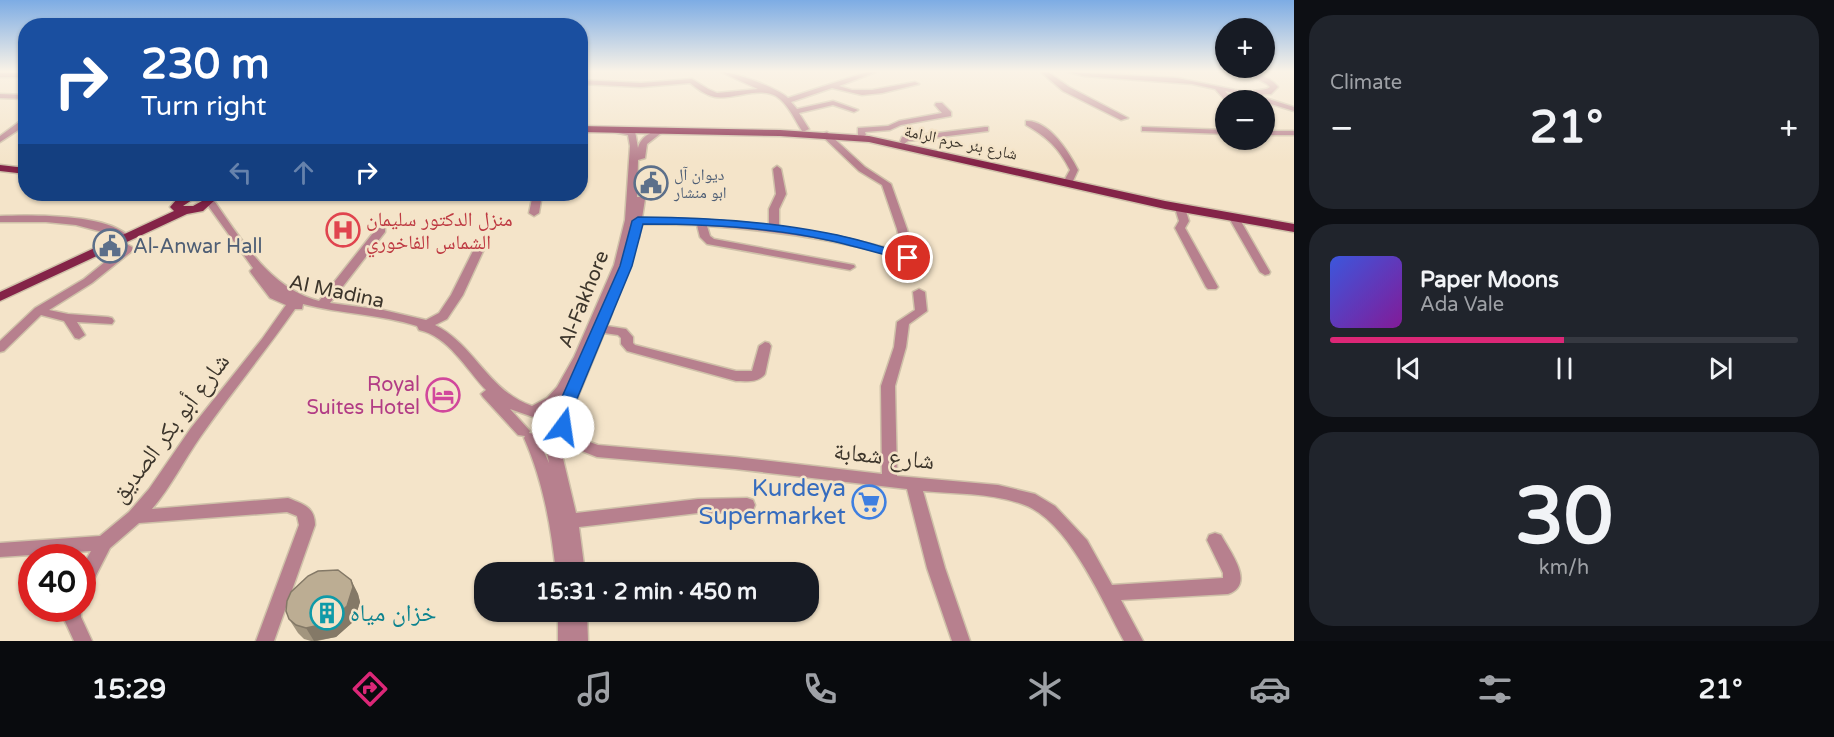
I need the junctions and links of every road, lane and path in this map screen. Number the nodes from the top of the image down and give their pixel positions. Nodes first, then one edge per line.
1 (788, 102) edge
2 (1092, 102) edge
3 (1275, 103) edge
4 (939, 105) dead end
5 (1294, 109) edge
6 (854, 110) dead end
7 (795, 112) junction
8 (1124, 118) dead end
9 (1029, 123) dead end
10 (18, 127) edge
11 (588, 127) edge
12 (588, 128) edge
13 (805, 129) junction
14 (985, 129) dead end
15 (1145, 129) dead end
16 (615, 130) joint
17 (636, 130) junction
18 (666, 130) junction
19 (1215, 132) edge
20 (1275, 133) edge
21 (1294, 133) edge
22 (824, 134) junction
23 (862, 135) junction
24 (0, 140) edge
25 (904, 142) junction
26 (641, 146) junction
27 (0, 166) edge
28 (18, 166) edge
29 (18, 169) edge
30 (777, 169) dead end
31 (1070, 179) junction
32 (182, 201) edge
33 (204, 201) edge
34 (205, 201) edge
35 (536, 201) edge
36 (198, 208) junction
37 (1180, 208) junction
38 (181, 210) junction
39 (534, 213) dead end
40 (1234, 218) junction
41 (0, 219) edge
42 (638, 221) junction
43 (226, 222) junction
44 (701, 223) junction
45 (1294, 226) edge
46 (774, 228) junction
47 (381, 230) dead end
48 (119, 238) junction
49 (480, 247) dead end
50 (904, 256) junction
51 (918, 262) dead end
52 (850, 267) dead end
53 (1265, 272) dead end
54 (1212, 287) dead end
55 (0, 291) edge
56 (919, 292) dead end
57 (0, 297) edge
58 (294, 301) junction
59 (323, 304) junction
60 (39, 311) junction
61 (68, 318) junction
62 (108, 321) dead end
63 (423, 327) junction
64 (600, 329) junction
65 (79, 335) dead end
66 (765, 346) dead end
67 (0, 348) edge
68 (535, 411) junction
69 (562, 417) junction
70 (527, 435) junction
71 (554, 437) junction
72 (890, 482) junction
73 (913, 484) junction
74 (747, 505) dead end
75 (135, 517) junction
76 (570, 521) junction
77 (1215, 540) dead end
78 (104, 543) junction
79 (0, 550) edge
80 (96, 558) edge
81 (563, 562) edge
82 (575, 562) edge
83 (1109, 593) junction
84 (74, 622) edge
85 (567, 622) edge
86 (578, 622) edge
87 (83, 641) edge
88 (265, 641) edge
89 (567, 641) edge
90 (579, 641) edge
91 (961, 641) edge
92 (1134, 641) edge

1 - 7 street
2 - 8 street
3 - 5 street
4 - 23 street
6 - 7 street
7 - 13 street
9 - 31 street
10 - 24 street
11 - 17 main road, شارع بئر حرم الرامة
12 - 16 main road, شارع بئر حرم الرامة
13 - 17 main road, شارع بئر حرم الرامة
13 - 23 main road, شارع بئر حرم الرامة
14 - 25 street
15 - 19 street
16 - 17 street
17 - 18 main road, شارع بئر حرم الرامة
17 - 26 street, Al-Fakhore
17 - 68 street, Al-Fakhore
18 - 22 main road, شارع بئر حرم الرامة
18 - 26 street
20 - 21 street
22 - 37 main road, شارع بئر حرم الرامة
22 - 50 street
23 - 25 main road, شارع بئر حرم الرامة
25 - 31 main road, شارع بئر حرم الرامة
26 - 42 street, Al-Fakhore
27 - 28 main road
27 - 29 main road
30 - 46 street
31 - 45 main road, شارع بئر حرم الرامة
32 - 38 main road
33 - 36 main road
34 - 43 street, Al Madina
35 - 39 street
36 - 38 main road
36 - 43 street
37 - 40 main road, شارع بئر حرم الرامة
37 - 54 street
38 - 48 main road
40 - 45 main road, شارع بئر حرم الرامة
40 - 53 street
41 - 48 street
42 - 44 street
42 - 64 street, Al-Fakhore
43 - 58 street, Al Madina
44 - 46 street
44 - 52 street
46 - 50 street
47 - 59 street
48 - 55 main road
48 - 57 main road
48 - 60 street
49 - 63 street
50 - 51 street
56 - 72 street
58 - 59 street, Al Madina
58 - 63 street, Al Madina
58 - 75 street, شارع أبو بكر الصديق
59 - 63 street, Al Madina
60 - 61 street
60 - 67 street
61 - 62 street
61 - 65 street
63 - 68 street, Al Madina
63 - 70 street, Al Madina
64 - 66 street
64 - 69 street, Al-Fakhore
68 - 69 street, Al Madina
68 - 70 street
69 - 71 street
70 - 71 street
70 - 81 street, Al Madina
71 - 72 street, شارع شعابة
71 - 76 street
72 - 73 street, شارع شعابة
73 - 83 street, شارع شعابة
73 - 91 street
74 - 76 street
75 - 78 street, شارع أبو بكر الصديق
75 - 88 street
76 - 82 street
77 - 83 street
78 - 79 street
78 - 80 street, شارع أبو بكر الصديق
83 - 92 street, شارع شعابة
84 - 87 street
85 - 89 street
86 - 90 street

